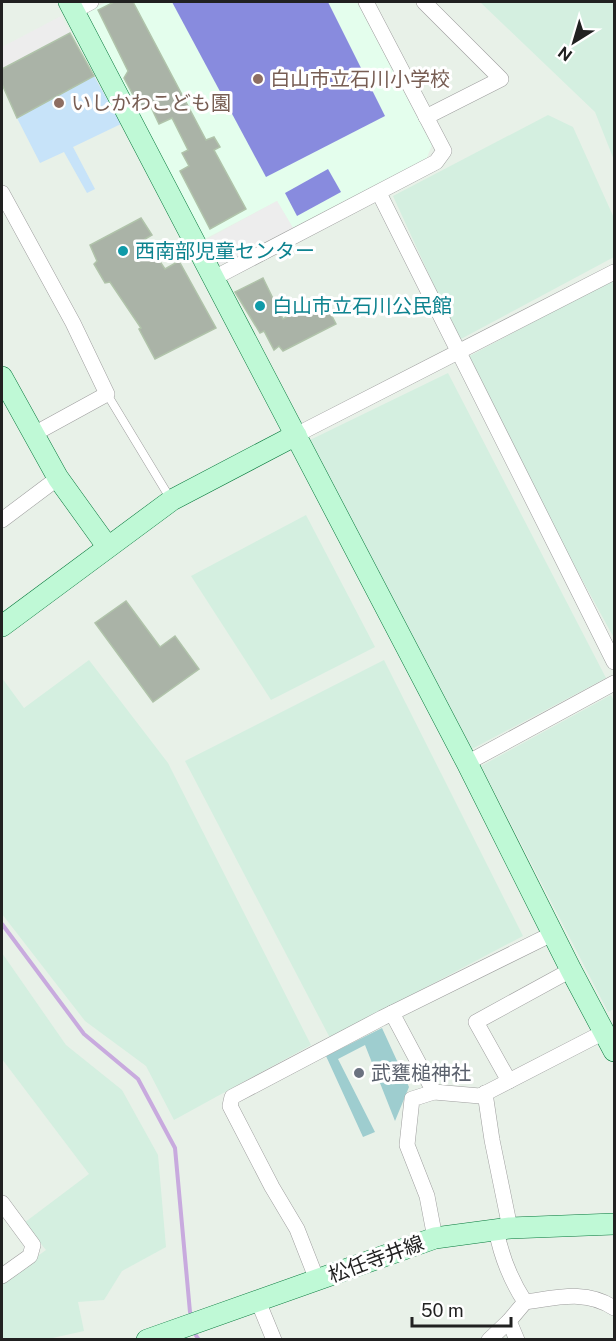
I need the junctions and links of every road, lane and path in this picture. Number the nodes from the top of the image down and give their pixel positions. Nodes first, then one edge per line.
1 (366, 2) edge
2 (424, 2) edge
3 (78, 5) edge
4 (426, 117) junction
5 (2, 193) edge
6 (379, 193) junction
7 (615, 272) edge
8 (214, 278) junction
9 (459, 352) junction
10 (2, 376) edge
11 (108, 394) junction
12 (34, 434) junction
13 (296, 435) junction
14 (58, 478) junction
15 (172, 500) junction
16 (2, 520) edge
17 (107, 546) junction
18 (2, 626) edge
19 (615, 662) edge
20 (615, 683) edge
21 (467, 763) junction
22 (554, 933) junction
23 (571, 970) junction
24 (392, 1013) junction
25 (607, 1026) edge
26 (615, 1051) edge
27 (509, 1081) junction
28 (434, 1092) junction
29 (485, 1093) junction
30 (2, 1203) edge
31 (615, 1224) edge
32 (503, 1229) junction
33 (435, 1238) junction
34 (2, 1276) edge
35 (317, 1280) junction
36 (258, 1301) junction
37 (525, 1302) junction
38 (615, 1308) edge
39 (509, 1321) junction
40 (147, 1340) edge
41 (274, 1340) edge
42 (489, 1340) edge
43 (517, 1340) edge

1 - 4 street
2 - 4 street
3 - 8 street
4 - 6 street
5 - 11 street
6 - 8 street
6 - 9 street
7 - 9 street
8 - 13 street
9 - 13 street
9 - 19 street
10 - 12 street
11 - 12 street
11 - 15 lane
12 - 14 street
13 - 15 street
13 - 21 street
14 - 16 street
14 - 17 street
15 - 17 street
17 - 18 street
20 - 21 street
21 - 22 street
22 - 23 street
22 - 24 street
23 - 25 street
23 - 27 street
24 - 28 street
24 - 35 street
25 - 26 street
25 - 27 street
27 - 29 street
28 - 29 street
28 - 33 street
29 - 32 street
30 - 34 street
31 - 32 street, 松任寺井線
32 - 33 street, 松任寺井線
32 - 37 street
33 - 35 street, 松任寺井線
35 - 36 street, 松任寺井線
36 - 40 street, 松任寺井線
36 - 41 street
37 - 38 street
37 - 39 street
39 - 42 street
39 - 43 street

